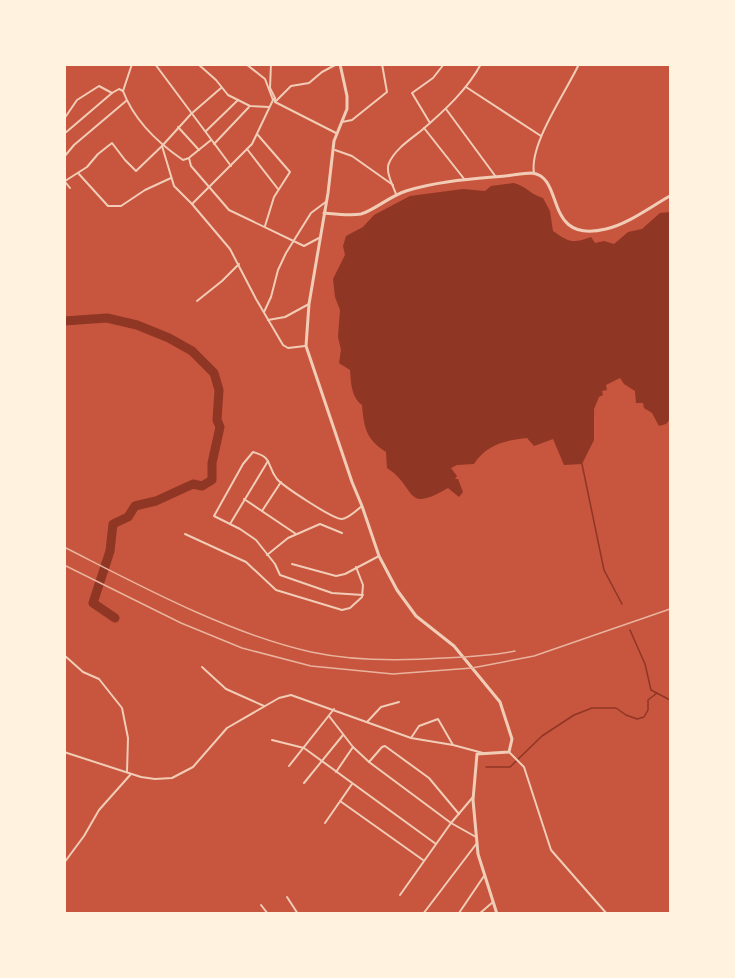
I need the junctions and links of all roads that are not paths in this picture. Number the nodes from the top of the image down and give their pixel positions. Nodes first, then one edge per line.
1 (132, 64) edge
2 (155, 64) edge
3 (198, 64) edge
4 (246, 64) edge
5 (276, 64) edge
6 (338, 64) edge
7 (382, 64) edge
8 (444, 64) edge
9 (482, 64) edge
10 (579, 64) edge
11 (271, 66) edge
12 (466, 87) junction
13 (222, 88) junction
14 (123, 91) junction
15 (112, 93) junction
16 (238, 100) junction
17 (274, 100) junction
18 (126, 101) junction
19 (250, 106) junction
20 (269, 107) junction
21 (445, 108) junction
22 (191, 114) junction
23 (64, 119) edge
24 (342, 122) junction
25 (430, 123) junction
26 (178, 127) junction
27 (424, 128) junction
28 (205, 132) junction
29 (64, 134) edge
30 (338, 134) junction
31 (257, 135) junction
32 (541, 136) junction
33 (211, 140) junction
34 (214, 144) junction
35 (162, 146) junction
36 (247, 149) junction
37 (199, 150) junction
38 (334, 150) junction
39 (64, 157) edge
40 (189, 158) junction
41 (231, 166) junction
42 (78, 173) junction
43 (534, 173) junction
44 (496, 177) junction
45 (171, 178) junction
46 (465, 180) junction
47 (65, 181) edge
48 (393, 184) junction
49 (210, 187) junction
50 (70, 188) dead end
51 (278, 189) junction
52 (396, 194) junction
53 (670, 196) edge
54 (327, 201) junction
55 (192, 204) junction
56 (324, 213) junction
57 (265, 226) junction
58 (319, 238) junction
59 (293, 241) junction
60 (239, 264) junction
61 (197, 301) dead end
62 (309, 304) junction
63 (264, 312) junction
64 (268, 320) junction
65 (306, 346) junction
66 (268, 461) junction
67 (281, 482) junction
68 (244, 499) junction
69 (362, 506) junction
70 (262, 511) junction
71 (230, 524) junction
72 (342, 533) dead end
73 (185, 534) dead end
74 (296, 534) junction
75 (267, 555) junction
76 (379, 556) junction
77 (292, 564) dead end
78 (356, 567) junction
79 (363, 595) junction
80 (64, 655) edge
81 (202, 667) dead end
82 (399, 702) dead end
83 (264, 706) junction
84 (334, 709) junction
85 (329, 716) junction
86 (367, 722) junction
87 (343, 735) junction
88 (411, 738) junction
89 (272, 740) dead end
90 (453, 745) junction
91 (353, 747) junction
92 (304, 748) junction
93 (64, 752) edge
94 (509, 752) junction
95 (486, 754) junction
96 (321, 761) junction
97 (369, 762) junction
98 (289, 766) dead end
99 (336, 772) junction
100 (129, 773) junction
101 (304, 783) dead end
102 (352, 784) junction
103 (473, 797) junction
104 (340, 801) junction
105 (459, 814) junction
106 (325, 823) dead end
107 (451, 823) junction
108 (477, 840) junction
109 (436, 844) junction
110 (424, 861) junction
111 (64, 863) edge
112 (485, 876) junction
113 (400, 895) dead end
114 (286, 897) dead end
115 (493, 902) junction
116 (261, 905) dead end
117 (459, 913) edge
118 (267, 914) edge
119 (298, 914) edge
120 (423, 914) edge
121 (479, 914) edge
122 (497, 914) edge
123 (607, 914) edge

1 - 14 street
2 - 22 street
3 - 13 street
4 - 17 street
5 - 11 street
6 - 17 street
6 - 24 street
7 - 24 street
8 - 25 street
9 - 12 street
10 - 32 street
11 - 17 street
12 - 21 street
12 - 32 street
13 - 16 street
13 - 22 street
14 - 15 street
14 - 18 street
15 - 23 street
15 - 29 street
16 - 19 street
16 - 28 street
17 - 20 street
17 - 30 street
18 - 35 street
18 - 39 street
19 - 20 street
19 - 34 street
20 - 31 street
21 - 25 street
21 - 44 street
22 - 26 street
22 - 28 street
24 - 30 street
25 - 27 street
26 - 35 street
26 - 37 street
27 - 46 street
27 - 48 street
28 - 33 street
30 - 38 street
31 - 36 street
31 - 51 street
32 - 43 street
33 - 34 street
33 - 37 street
34 - 41 street
35 - 40 street
35 - 42 street
35 - 45 street
36 - 41 street
36 - 51 street
37 - 40 street
38 - 48 street
38 - 54 street
40 - 49 street
41 - 49 street
42 - 45 street
42 - 47 street
43 - 44 street
43 - 53 street
44 - 46 street
45 - 55 street
46 - 52 street
47 - 50 street
48 - 52 street
49 - 55 street
49 - 57 street
51 - 57 street
52 - 56 street
54 - 56 street
54 - 59 street
55 - 60 street
56 - 58 street
57 - 59 street
58 - 59 street
58 - 62 street
59 - 63 street
60 - 61 street
60 - 63 street
62 - 64 street
62 - 65 street
63 - 64 street
64 - 65 street
65 - 69 street
66 - 67 street
66 - 68 street
66 - 71 street
67 - 69 street
67 - 70 street
68 - 70 street
68 - 71 street
69 - 76 street
70 - 74 street
71 - 75 street
72 - 74 street
73 - 79 street
74 - 75 street
75 - 79 street
76 - 78 street
76 - 94 street
77 - 78 street
78 - 79 street
80 - 100 street
81 - 83 street
82 - 86 street
83 - 84 street
83 - 100 street
84 - 85 street
84 - 86 street
85 - 87 street
85 - 92 street
86 - 88 street
87 - 91 street
87 - 96 street
88 - 90 street
88 - 90 street
89 - 92 street
90 - 95 street
91 - 97 street
91 - 99 street
92 - 96 street
92 - 98 street
93 - 100 street
94 - 95 street
94 - 123 street
95 - 103 street
96 - 99 street
96 - 101 street
97 - 105 street
97 - 107 street
99 - 102 street
100 - 111 street
102 - 104 street
102 - 109 street
103 - 105 street
103 - 108 street
104 - 106 street
104 - 110 street
105 - 107 street
107 - 108 street
107 - 109 street
108 - 112 street
108 - 120 street
109 - 110 street
110 - 113 street
112 - 115 street
112 - 117 street
114 - 119 street
115 - 121 street
115 - 122 street
116 - 118 street

